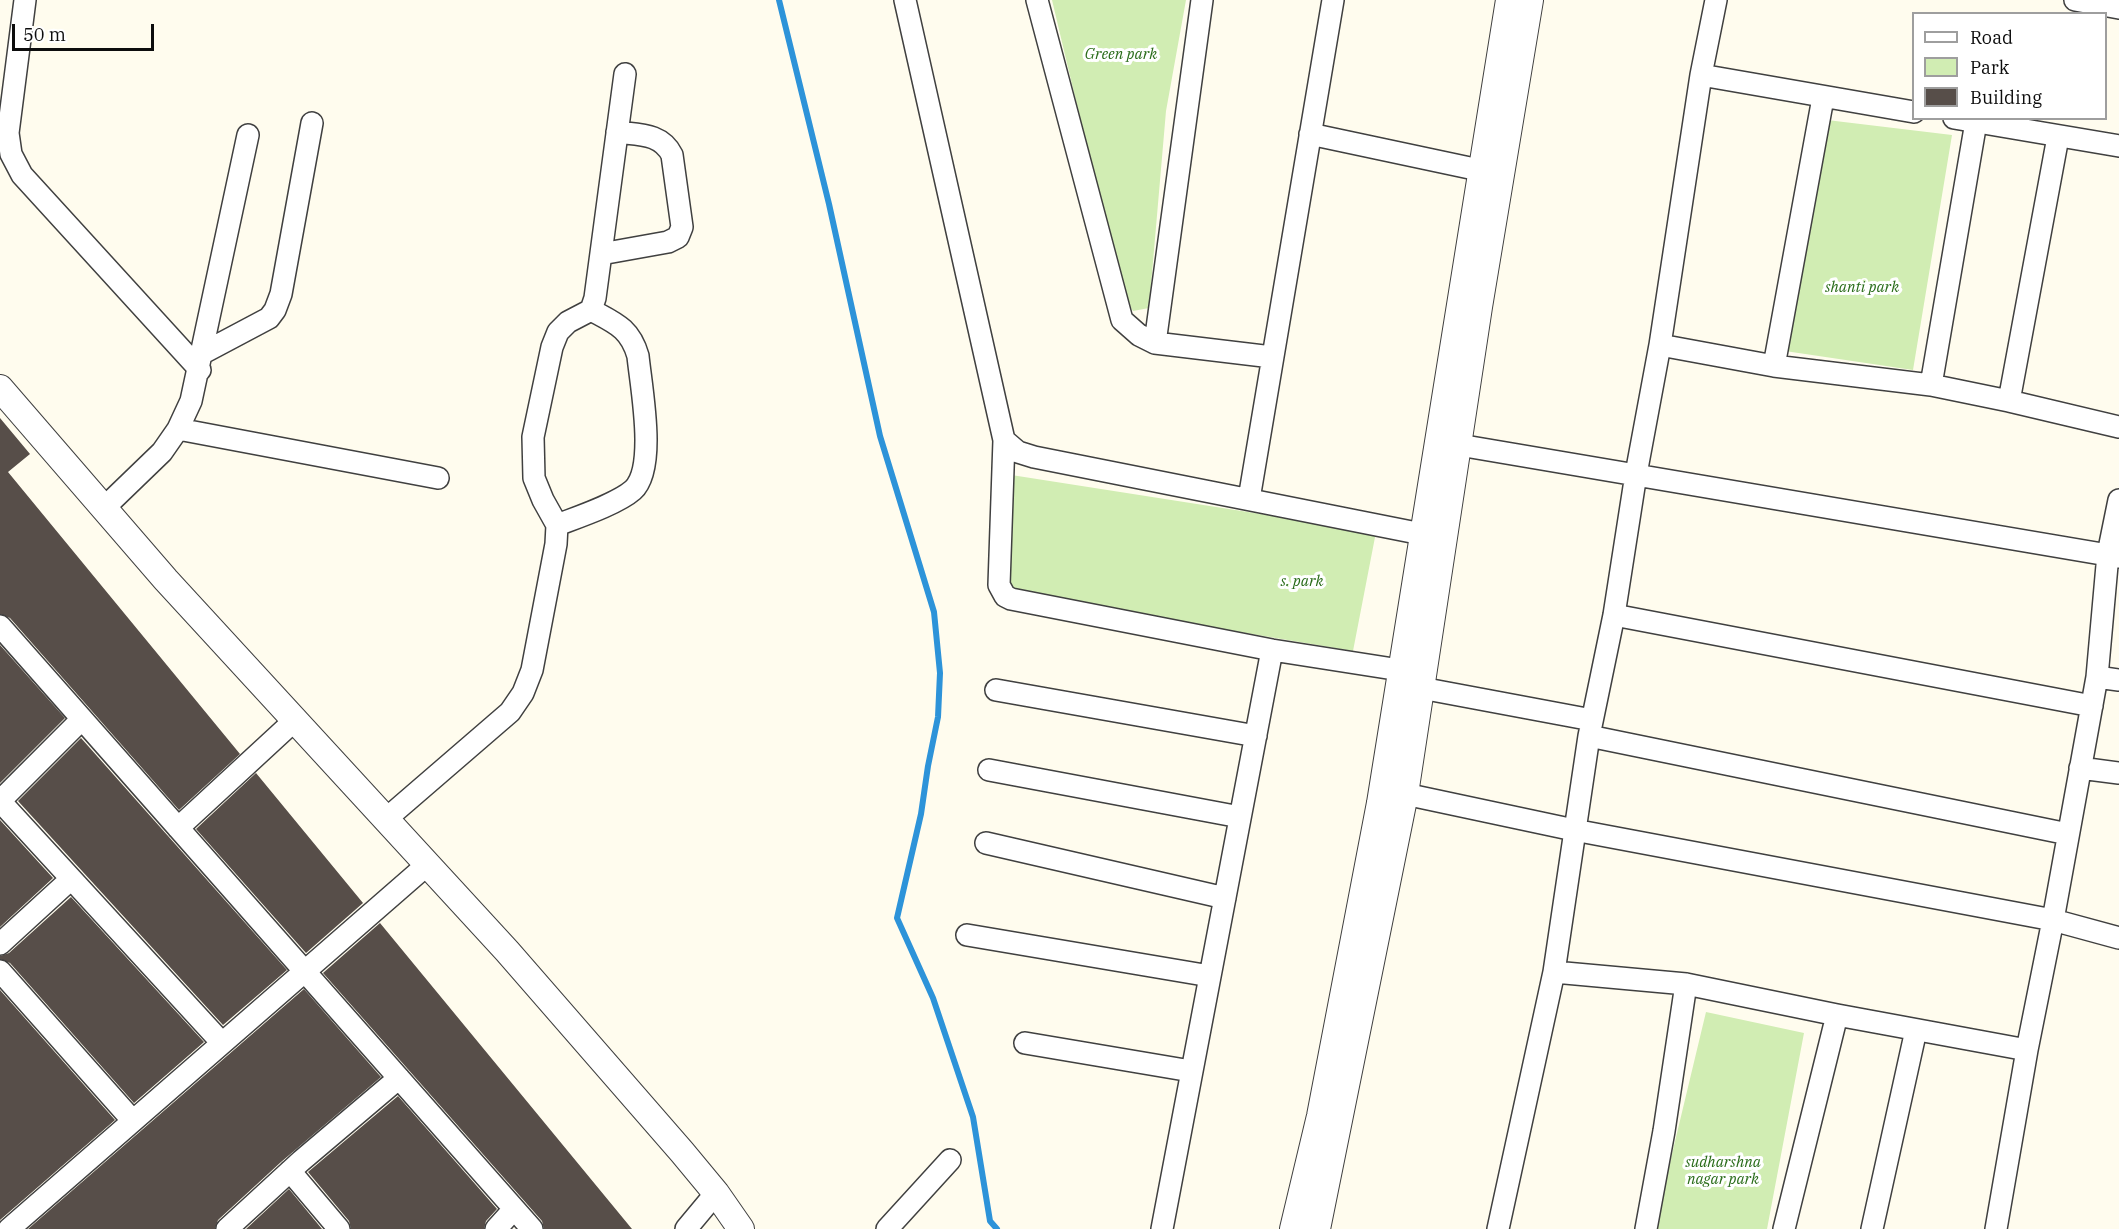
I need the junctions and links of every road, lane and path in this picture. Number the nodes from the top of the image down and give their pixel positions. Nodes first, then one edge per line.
1 (25, 0) edge
2 (905, 0) edge
3 (1038, 0) edge
4 (1202, 0) edge
5 (1333, 0) edge
6 (1509, 0) edge
7 (1530, 0) edge
8 (1716, 0) edge
9 (2075, 0) edge
10 (2119, 8) edge
11 (625, 74) dead end
12 (1701, 75) junction
13 (1823, 98) junction
14 (1912, 112) edge
15 (1965, 120) edge
16 (1976, 122) junction
17 (312, 123) dead end
18 (617, 132) junction
19 (1310, 134) junction
20 (248, 135) dead end
21 (2058, 136) junction
22 (2119, 146) edge
23 (1491, 173) junction
24 (601, 254) junction
25 (591, 310) junction
26 (1155, 342) junction
27 (1660, 345) junction
28 (1272, 357) junction
29 (201, 361) junction
30 (1774, 366) junction
31 (1931, 385) junction
32 (0, 388) edge
33 (2009, 401) junction
34 (2119, 428) edge
35 (178, 429) junction
36 (1004, 440) junction
37 (1459, 445) junction
38 (1636, 474) junction
39 (438, 478) dead end
40 (1249, 499) junction
41 (2119, 500) edge
42 (104, 508) junction
43 (557, 525) junction
44 (1433, 537) junction
45 (2114, 555) edge
46 (1614, 615) junction
47 (0, 626) edge
48 (1272, 650) junction
49 (1400, 670) junction
50 (2097, 677) junction
51 (2119, 680) edge
52 (1421, 688) junction
53 (996, 690) dead end
54 (2092, 706) junction
55 (82, 719) junction
56 (295, 720) junction
57 (1591, 728) junction
58 (1256, 736) junction
59 (2080, 768) junction
60 (989, 770) dead end
61 (2119, 773) edge
62 (1405, 794) junction
63 (1240, 817) junction
64 (386, 819) junction
65 (178, 828) junction
66 (1574, 830) junction
67 (2068, 834) junction
68 (986, 843) dead end
69 (428, 864) junction
70 (71, 879) junction
71 (1225, 898) junction
72 (2053, 920) junction
73 (967, 935) dead end
74 (2119, 938) edge
75 (0, 944) edge
76 (0, 971) edge
77 (305, 971) junction
78 (1554, 972) junction
79 (1210, 976) junction
80 (1686, 984) junction
81 (1837, 1015) junction
82 (1916, 1030) junction
83 (222, 1043) junction
84 (1024, 1043) dead end
85 (2027, 1050) junction
86 (1191, 1071) junction
87 (399, 1078) junction
88 (133, 1121) junction
89 (950, 1160) dead end
90 (290, 1171) junction
91 (716, 1193) junction
92 (514, 1209) junction
93 (9, 1229) edge
94 (227, 1229) edge
95 (339, 1229) edge
96 (496, 1229) edge
97 (532, 1229) edge
98 (686, 1229) edge
99 (741, 1229) edge
100 (887, 1229) edge
101 (1162, 1229) edge
102 (1293, 1229) edge
103 (1317, 1229) edge
104 (1498, 1229) edge
105 (1646, 1229) edge
106 (1784, 1229) edge
107 (1872, 1229) edge
108 (1996, 1229) edge

1 - 29 street
2 - 36 street
3 - 26 street
4 - 26 street
5 - 19 street
6 - 23 street
7 - 23 street
8 - 12 street
9 - 10 street
11 - 18 street
12 - 13 street
12 - 27 street
13 - 14 street
13 - 30 street
15 - 16 street
16 - 21 street
16 - 31 street
17 - 29 street
18 - 24 street
18 - 24 street
19 - 23 street
19 - 28 street
20 - 29 street
21 - 22 street
21 - 33 street
23 - 37 street
23 - 44 street
24 - 25 street
25 - 43 street
25 - 43 street
26 - 28 street
27 - 30 street
27 - 38 street
28 - 40 street
29 - 35 street
30 - 31 street
31 - 33 street
32 - 42 street
33 - 34 street
35 - 39 street
35 - 42 street
36 - 40 street
36 - 48 street
37 - 38 street
37 - 44 street
38 - 45 street
38 - 46 street
40 - 44 street
41 - 45 street
42 - 56 street
43 - 64 street
44 - 49 street
44 - 52 street
45 - 50 street
46 - 54 street
46 - 57 street
47 - 55 street
48 - 49 street
48 - 58 street
49 - 102 street
50 - 51 street
50 - 54 street
52 - 57 street
52 - 62 street
53 - 58 street
54 - 59 street
55 - 65 street
55 - 70 street
56 - 64 street
56 - 65 street
57 - 66 street
57 - 67 street
58 - 63 street
59 - 61 street
59 - 67 street
60 - 63 street
62 - 66 street
62 - 103 street
63 - 71 street
64 - 69 street
65 - 77 street
66 - 72 street
66 - 78 street
67 - 72 street
68 - 71 street
69 - 77 street
69 - 91 street
70 - 75 street
70 - 83 street
71 - 79 street
72 - 74 street
72 - 85 street
73 - 79 street
76 - 88 street
77 - 83 street
77 - 87 street
78 - 80 street
78 - 104 street
79 - 86 street
80 - 81 street
80 - 105 street
81 - 82 street
81 - 106 street
82 - 85 street
82 - 107 street
83 - 88 street
84 - 86 street
85 - 108 street
86 - 101 street
87 - 90 street
87 - 92 street
88 - 93 street
89 - 100 street
90 - 94 street
90 - 95 street
91 - 98 street
91 - 99 street
92 - 96 street
92 - 97 street

